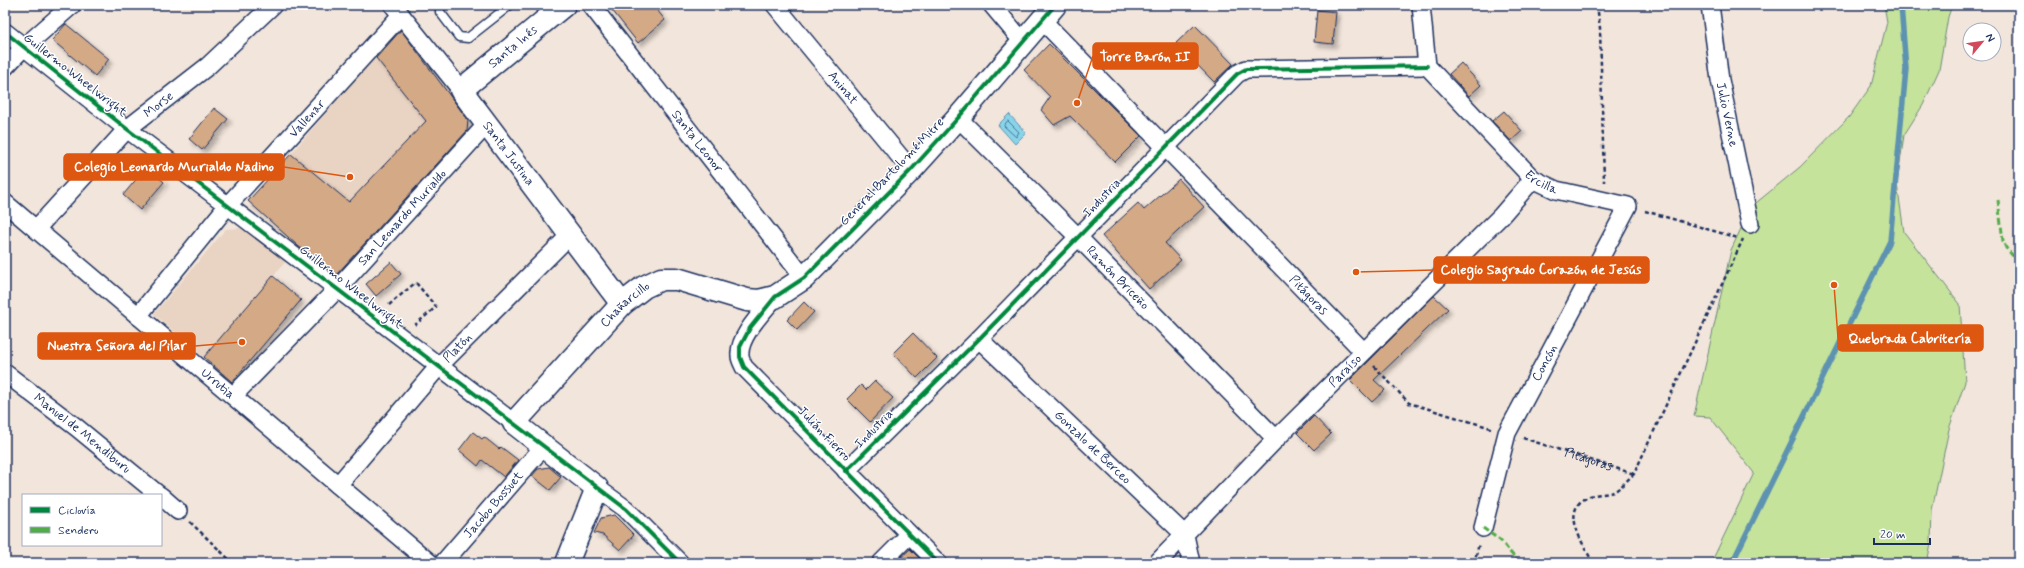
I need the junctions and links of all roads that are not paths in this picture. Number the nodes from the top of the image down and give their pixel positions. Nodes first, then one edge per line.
1 (72, 5) edge
2 (273, 5) edge
3 (440, 5) edge
4 (510, 5) edge
5 (564, 5) edge
6 (591, 5) edge
7 (775, 5) edge
8 (992, 5) edge
9 (1421, 5) edge
10 (1710, 5) edge
11 (397, 10) edge
12 (1049, 13) edge
13 (5, 32) edge
14 (1023, 42) junction
15 (23, 48) junction
16 (1427, 66) junction
17 (5, 67) edge
18 (461, 90) junction
19 (958, 118) junction
20 (487, 124) junction
21 (127, 129) junction
22 (1166, 146) junction
23 (911, 170) junction
24 (1533, 179) junction
25 (5, 203) edge
26 (228, 205) junction
27 (1628, 206) joint
28 (1750, 224) road end
29 (36, 230) junction
30 (570, 235) junction
31 (1078, 237) junction
32 (804, 278) junction
33 (338, 288) junction
34 (775, 297) junction
35 (622, 304) junction
36 (138, 316) junction
37 (979, 338) junction
38 (740, 347) joint
39 (1363, 351) junction
40 (439, 366) junction
41 (5, 373) edge
42 (233, 396) junction
43 (514, 423) junction
44 (1276, 439) junction
45 (544, 446) junction
46 (846, 471) junction
47 (338, 485) junction
48 (597, 488) junction
49 (158, 494) edge
50 (162, 498) edge
51 (178, 511) road end
52 (1483, 528) dead end
53 (909, 535) junction
54 (1185, 535) junction
55 (674, 561) edge
56 (430, 563) edge
57 (443, 563) edge
58 (567, 563) edge
59 (881, 563) edge
60 (938, 563) edge
61 (1157, 563) edge
62 (1191, 563) edge

1 - 15 street
2 - 21 street, Morse
3 - 4 lane
5 - 18 street, Santa Inés
6 - 32 street, Santa Leonor
7 - 23 street, Aninat
8 - 14 street
9 - 16 street
10 - 28 street, Julio Verne
11 - 18 street, Santa Justina
11 - 26 street, Vallenar
12 - 14 street, General Bartolomé Mitre
12 - 22 street, Pitágoras
13 - 15 street, Guillermo Wheelwright
14 - 19 street, General Bartolomé Mitre
15 - 17 street
15 - 21 street, Guillermo Wheelwright
16 - 22 street, Industria
16 - 24 street, Ercilla
18 - 20 street, Santa Justina
19 - 23 street, General Bartolomé Mitre
19 - 31 street, Ramón Briceño
20 - 30 street, Santa Justina
20 - 33 street, San Leonardo Murialdo
21 - 26 street, Guillermo Wheelwright
21 - 29 street, Morse
22 - 31 street, Industria
22 - 39 street, Pitágoras
23 - 32 street, General Bartolomé Mitre
24 - 27 street, Ercilla
24 - 39 street, Paraíso
25 - 29 street, Urrutia
26 - 33 street, Guillermo Wheelwright
26 - 36 street, Vallenar
27 - 52 street, Concón
29 - 36 street, Urrutia
30 - 35 street, Santa Justina
30 - 40 street, Platón
31 - 37 street, Industria
31 - 44 street, Ramón Briceño
32 - 34 street, General Bartolomé Mitre
33 - 40 street, Guillermo Wheelwright
33 - 42 street, San Leonardo Murialdo
34 - 35 street, Chañarcillo
34 - 38 street, General Bartolomé Mitre
35 - 43 street, Chañarcillo
36 - 42 street, Urrutia
37 - 46 street, Industria
37 - 54 street, Gonzalo de Berceo
38 - 46 street, Julián Fierro
39 - 44 street, Paraíso
40 - 43 street, Guillermo Wheelwright
40 - 47 street, Platón
41 - 49 street, Manuel de Mendiburu
42 - 47 street, Urrutia
43 - 45 street, Guillermo Wheelwright
44 - 54 street, Paraíso
45 - 48 street, Guillermo Wheelwright
45 - 57 street, Jacobo Bossuet
46 - 53 street, Julián Fierro
47 - 56 street, Urrutia
48 - 55 street, Guillermo Wheelwright
48 - 58 street
50 - 51 street, Manuel de Mendiburu
53 - 59 street
53 - 60 street, Julián Fierro
54 - 61 street, Paraíso
54 - 62 street

